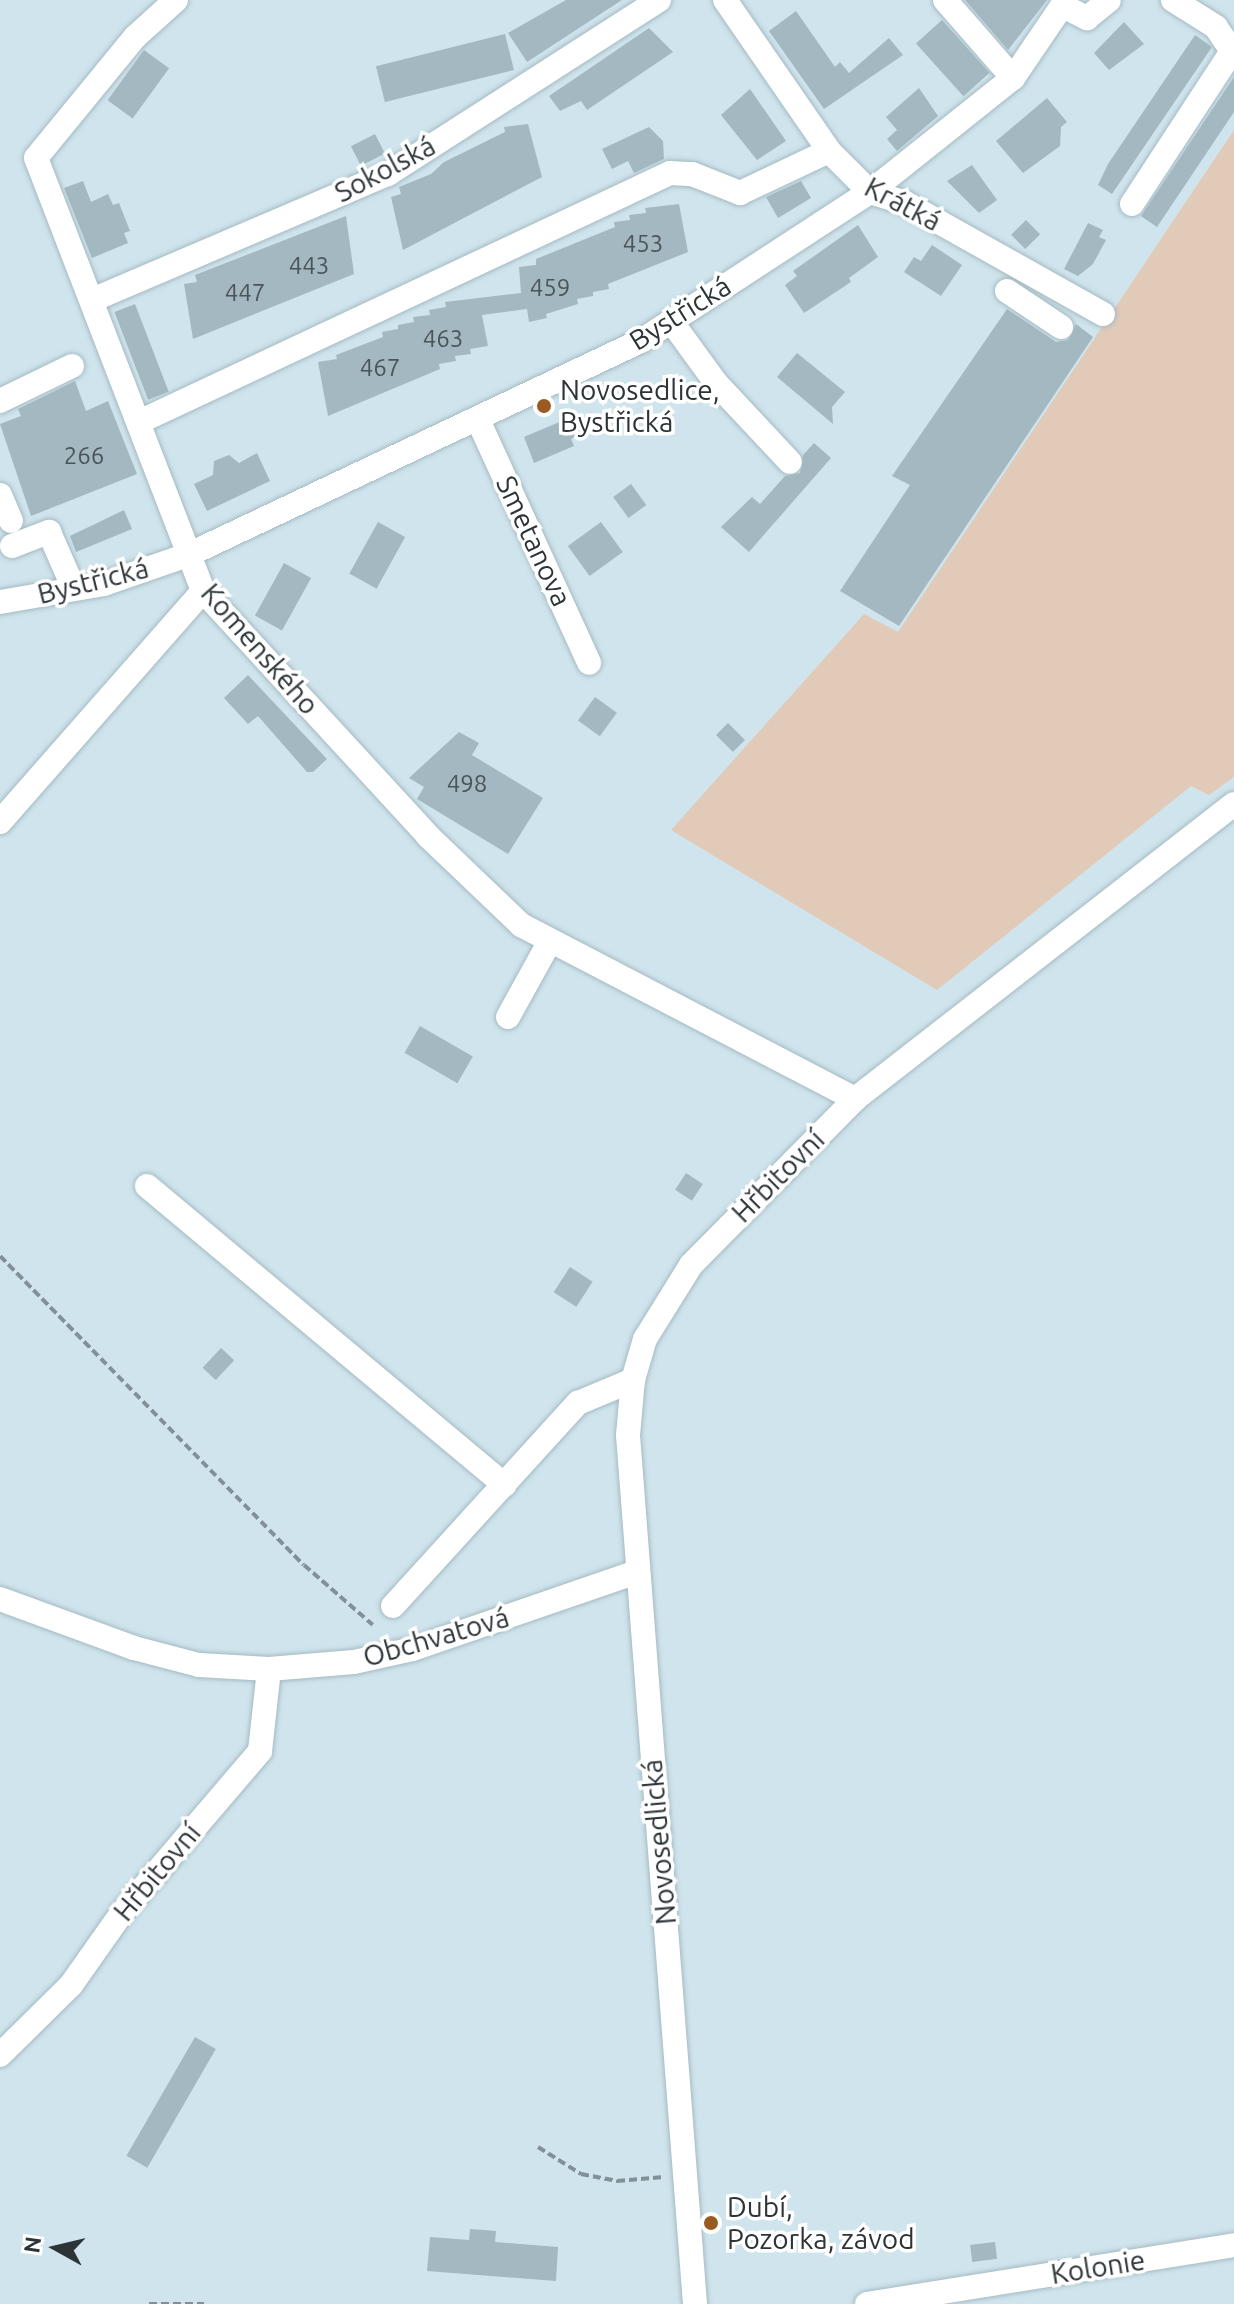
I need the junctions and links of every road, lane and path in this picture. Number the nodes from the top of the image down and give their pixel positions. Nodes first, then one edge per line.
1 (176, 0) edge
2 (659, 0) edge
3 (725, 0) edge
4 (945, 0) edge
5 (1109, 0) edge
6 (1173, 0) edge
7 (1066, 4) edge
8 (1013, 78) junction
9 (829, 151) junction
10 (870, 192) junction
11 (1132, 204) dead end
12 (1007, 291) dead end
13 (92, 300) junction
14 (1103, 314) dead end
15 (671, 321) junction
16 (1061, 327) dead end
17 (72, 366) dead end
18 (0, 401) edge
19 (478, 420) junction
20 (141, 421) junction
21 (790, 462) dead end
22 (0, 495) edge
23 (11, 521) dead end
24 (12, 546) dead end
25 (190, 554) junction
26 (74, 589) junction
27 (203, 591) junction
28 (0, 602) edge
29 (589, 663) dead end
30 (1234, 804) edge
31 (0, 822) edge
32 (550, 941) junction
33 (508, 1017) dead end
34 (855, 1099) junction
35 (147, 1186) dead end
36 (0, 1256) edge
37 (633, 1380) junction
38 (504, 1485) junction
39 (637, 1572) junction
40 (0, 1599) edge
41 (393, 1606) joint
42 (373, 1625) junction
43 (354, 1662) junction
44 (269, 1669) junction
45 (0, 2055) edge
46 (538, 2147) dead end
47 (685, 2176) junction
48 (1234, 2245) edge
49 (149, 2304) edge
50 (204, 2304) edge
51 (695, 2304) edge
52 (867, 2304) edge

1 - 13 street, Komenského
2 - 13 street, Sokolská
3 - 9 street, Krátká
4 - 8 street
5 - 7 street
6 - 11 street
7 - 8 street, Bystřická
8 - 10 street, Bystřická
9 - 10 street, Krátká
9 - 20 street
10 - 14 street, Krátká
10 - 15 street, Bystřická
12 - 16 street
13 - 20 street, Komenského
15 - 19 street, Bystřická
15 - 21 street
17 - 18 street
19 - 25 street, Bystřická
19 - 29 street, Smetanova
20 - 25 street, Komenského
22 - 23 street
24 - 26 street
25 - 26 street, Bystřická
25 - 27 street, Komenského
26 - 28 street, Bystřická
27 - 31 street
27 - 32 street, Komenského
30 - 34 street, Hřbitovní
32 - 33 street
32 - 34 street, Komenského
34 - 37 street, Hřbitovní
35 - 38 street
36 - 42 path
37 - 38 street
37 - 39 street, Novosedlická
38 - 41 street
39 - 43 street, Obchvatová
39 - 47 street, Novosedlická
40 - 44 street, Obchvatová
41 - 42 path
42 - 43 path
43 - 44 street, Obchvatová
44 - 45 street, Hřbitovní
46 - 47 path
47 - 51 street, Novosedlická
48 - 52 street, Kolonie
49 - 50 path

